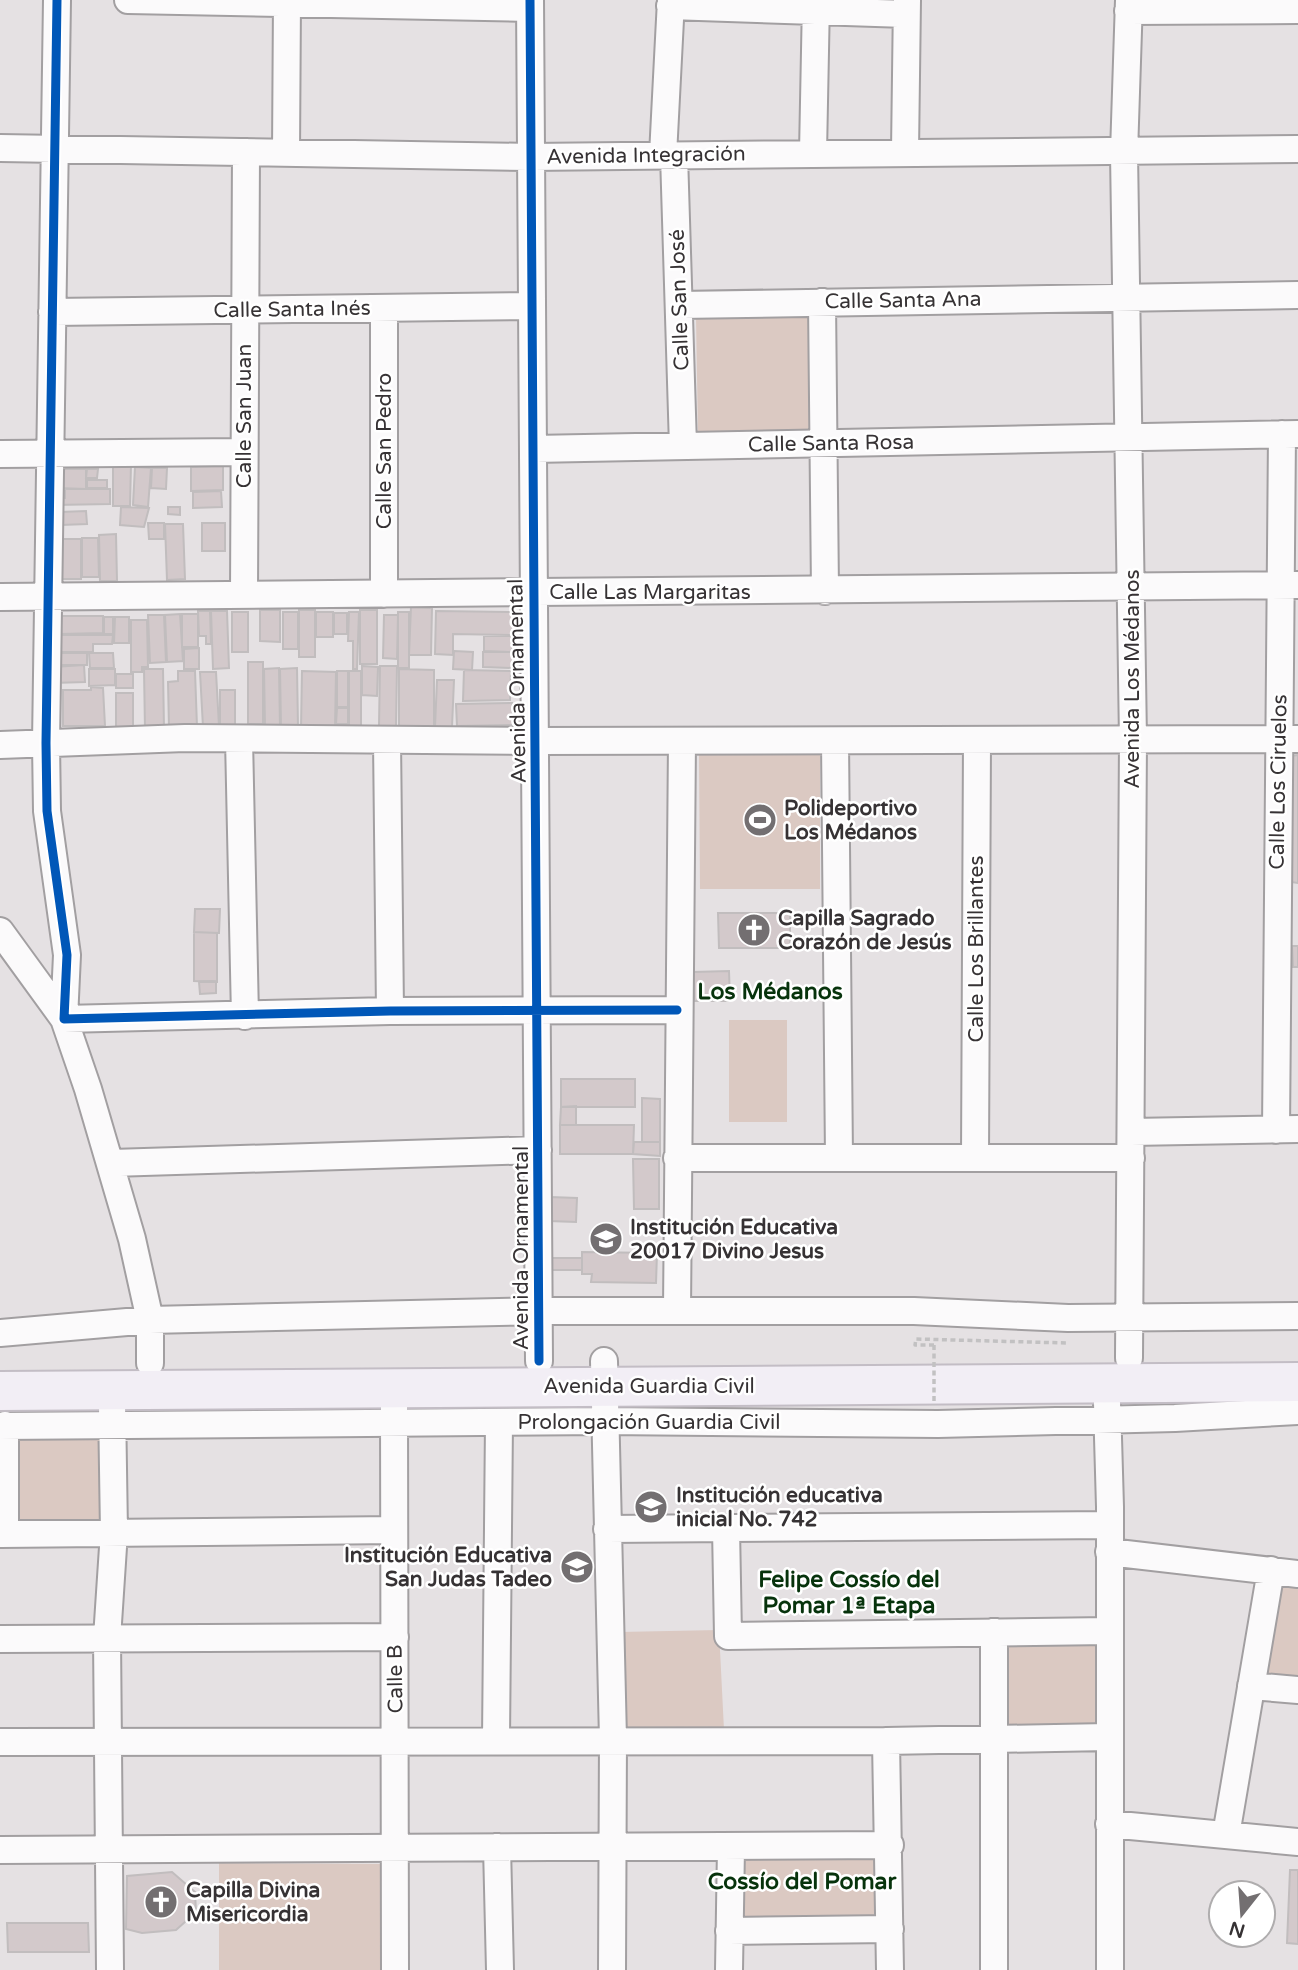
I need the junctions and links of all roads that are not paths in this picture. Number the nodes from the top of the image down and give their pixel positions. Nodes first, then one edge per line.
1 (57, 0) edge
2 (128, 0) edge
3 (287, 2) edge
4 (671, 3) edge
5 (530, 4) edge
6 (816, 6) edge
7 (1128, 6) edge
8 (906, 7) edge
9 (1298, 10) edge
10 (0, 148) edge
11 (53, 149) junction
12 (1298, 149) edge
13 (905, 151) junction
14 (246, 152) junction
15 (286, 153) junction
16 (813, 153) junction
17 (1124, 153) junction
18 (669, 155) junction
19 (530, 157) junction
20 (1298, 295) edge
21 (1127, 296) junction
22 (822, 302) junction
23 (679, 304) junction
24 (532, 306) junction
25 (384, 308) junction
26 (244, 310) junction
27 (52, 312) junction
28 (1290, 434) edge
29 (1130, 436) junction
30 (824, 443) junction
31 (683, 446) junction
32 (533, 449) junction
33 (244, 452) junction
34 (50, 453) junction
35 (0, 454) edge
36 (1131, 585) junction
37 (1290, 585) edge
38 (825, 591) junction
39 (534, 592) junction
40 (384, 594) junction
41 (244, 595) junction
42 (0, 597) edge
43 (48, 597) junction
44 (239, 738) junction
45 (1288, 739) edge
46 (387, 740) junction
47 (1133, 740) junction
48 (535, 741) junction
49 (682, 741) junction
50 (835, 741) junction
51 (977, 741) junction
52 (46, 743) junction
53 (0, 744) edge
54 (0, 931) edge
55 (1287, 983) edge
56 (538, 1009) junction
57 (677, 1010) junction
58 (390, 1011) junction
59 (245, 1016) junction
60 (64, 1019) junction
61 (1287, 1130) edge
62 (1130, 1145) junction
63 (537, 1150) junction
64 (677, 1158) junction
65 (839, 1158) junction
66 (975, 1158) junction
67 (111, 1163) junction
68 (677, 1310) junction
69 (538, 1311) junction
70 (1298, 1316) edge
71 (1129, 1318) junction
72 (150, 1320) junction
73 (0, 1334) edge
74 (1298, 1357) edge
75 (539, 1361) junction
76 (150, 1363) junction
77 (0, 1364) edge
78 (1298, 1382) edge
79 (1114, 1387) junction
80 (604, 1390) junction
81 (394, 1405) junction
82 (112, 1406) junction
83 (1298, 1411) edge
84 (2, 1414) edge
85 (499, 1422) junction
86 (1109, 1525) junction
87 (726, 1528) junction
88 (607, 1529) junction
89 (394, 1530) junction
90 (114, 1532) junction
91 (2, 1534) edge
92 (1109, 1552) junction
93 (1271, 1570) junction
94 (1298, 1574) edge
95 (1108, 1631) junction
96 (994, 1632) junction
97 (395, 1637) junction
98 (107, 1638) junction
99 (0, 1639) edge
100 (1251, 1686) junction
101 (1298, 1690) edge
102 (1108, 1737) junction
103 (396, 1739) junction
104 (496, 1739) junction
105 (612, 1739) junction
106 (997, 1739) junction
107 (108, 1741) junction
108 (886, 1741) junction
109 (0, 1742) edge
110 (1109, 1824) junction
111 (1226, 1836) junction
112 (1298, 1842) edge
113 (890, 1845) junction
114 (396, 1847) junction
115 (497, 1847) junction
116 (612, 1847) junction
117 (731, 1847) junction
118 (108, 1849) junction
119 (0, 1850) edge
120 (890, 1929) junction
121 (729, 1931) junction
122 (110, 1970) edge
123 (395, 1970) edge
124 (500, 1970) edge
125 (612, 1970) edge
126 (729, 1970) edge
127 (890, 1970) edge
128 (995, 1970) edge
129 (1110, 1970) edge

1 - 11 street
2 - 3 street
3 - 5 street
3 - 15 street
4 - 6 street
4 - 18 street, Calle San José
5 - 19 street, Avenida Ornamental
6 - 8 street
6 - 16 street
7 - 9 street
7 - 17 street, Avenida Los Médanos
8 - 13 street
10 - 11 street, Avenida Integración
11 - 14 street, Avenida Integración
11 - 27 street
12 - 17 street, Avenida Integración
13 - 16 street, Avenida Integración
13 - 17 street, Avenida Integración
14 - 15 street, Avenida Integración
14 - 26 street, Calle San Juan
15 - 19 street, Avenida Integración
16 - 18 street, Avenida Integración
17 - 21 street, Avenida Los Médanos
18 - 19 street, Avenida Integración
18 - 23 street, Calle San José
19 - 24 street, Avenida Ornamental
20 - 21 street, Calle Santa Ana
21 - 22 street, Calle Santa Ana
21 - 29 street, Avenida Los Médanos
22 - 23 street, Calle Santa Ana
22 - 30 street
23 - 31 street, Calle San José
24 - 25 street, Calle Santa Inés
24 - 32 street, Avenida Ornamental
25 - 26 street, Calle Santa Inés
25 - 40 street, Calle San Pedro
26 - 27 street, Calle Santa Inés
26 - 33 street, Calle San Juan
27 - 34 street
28 - 29 street, Calle Santa Rosa
28 - 37 street, Calle Los Ciruelos
29 - 30 street, Calle Santa Rosa
29 - 36 street, Avenida Los Médanos
30 - 31 street, Calle Santa Rosa
30 - 38 street
31 - 32 street, Calle Santa Rosa
32 - 39 street, Avenida Ornamental
33 - 34 street
33 - 41 street, Calle San Juan
34 - 35 street
34 - 43 street
36 - 37 street, Calle Las Margaritas
36 - 38 street, Calle Las Margaritas
36 - 47 street, Avenida Los Médanos
37 - 45 street, Calle Los Ciruelos
38 - 39 street, Calle Las Margaritas
39 - 40 street, Calle Las Margaritas
39 - 48 street, Avenida Ornamental
40 - 41 street, Calle Las Margaritas
41 - 43 street, Calle Las Margaritas
42 - 43 street, Calle Las Margaritas
43 - 52 street
44 - 46 street
44 - 52 street
44 - 59 street
45 - 47 street
45 - 55 street, Calle Los Ciruelos
46 - 48 street
46 - 58 street
47 - 51 street
47 - 62 street, Avenida Los Médanos
48 - 49 street
48 - 56 street, Avenida Ornamental
49 - 50 street
49 - 57 street
50 - 51 street
50 - 65 street
51 - 66 street, Calle Los Brillantes
52 - 53 street
52 - 60 street
54 - 60 street
55 - 61 street, Calle Los Ciruelos
56 - 57 street
56 - 58 street
56 - 63 street, Avenida Ornamental
57 - 64 street
58 - 59 street
59 - 60 street
60 - 67 street
61 - 62 street
62 - 66 street
62 - 71 street, Avenida Los Médanos
63 - 67 street
63 - 69 street, Avenida Ornamental
64 - 65 street
64 - 68 street
65 - 66 street
67 - 72 street
68 - 69 street
68 - 71 street
69 - 72 street
69 - 75 street, Avenida Ornamental
70 - 71 street
71 - 79 street, Avenida Los Médanos
72 - 73 street
72 - 76 street
74 - 79 highway, Avenida Guardia Civil
75 - 76 highway, Avenida Guardia Civil
75 - 80 highway, Avenida Guardia Civil
76 - 77 highway, Avenida Guardia Civil
78 - 79 highway, Avenida Guardia Civil
79 - 80 highway, Avenida Guardia Civil
79 - 83 street
79 - 86 street, Avenida Los Médanos
80 - 81 highway, Avenida Guardia Civil
80 - 85 street, Prolongación Guardia Civil
80 - 88 street
81 - 82 highway, Avenida Guardia Civil
81 - 85 street, Prolongación Guardia Civil
81 - 89 street, Calle B
82 - 84 highway, Avenida Guardia Civil
82 - 90 street
84 - 91 street
85 - 104 street
86 - 87 street
86 - 92 street, Avenida Los Médanos
87 - 88 street
87 - 96 street
88 - 105 street
89 - 90 street
89 - 97 street, Calle B
90 - 91 street
90 - 98 street
92 - 93 street
92 - 95 street, Avenida Los Médanos
93 - 94 street
93 - 100 street
95 - 96 street
95 - 102 street, Avenida Los Médanos
96 - 106 street
97 - 98 street
97 - 103 street, Calle B
98 - 99 street
98 - 107 street
100 - 101 street
100 - 111 street
102 - 106 street
102 - 110 street, Avenida Los Médanos
103 - 104 street
103 - 107 street
103 - 114 street, Calle B
104 - 105 street
105 - 108 street
105 - 116 street
106 - 108 street
106 - 128 street
107 - 109 street
107 - 118 street
108 - 113 street
110 - 111 street
110 - 129 street, Avenida Los Médanos
111 - 112 street
113 - 117 street
113 - 120 street
114 - 115 street
114 - 118 street
114 - 123 street, Calle B
115 - 116 street
115 - 124 street
116 - 117 street
116 - 125 street
117 - 121 street
118 - 119 street
118 - 122 street
120 - 121 street
120 - 127 street
121 - 126 street

